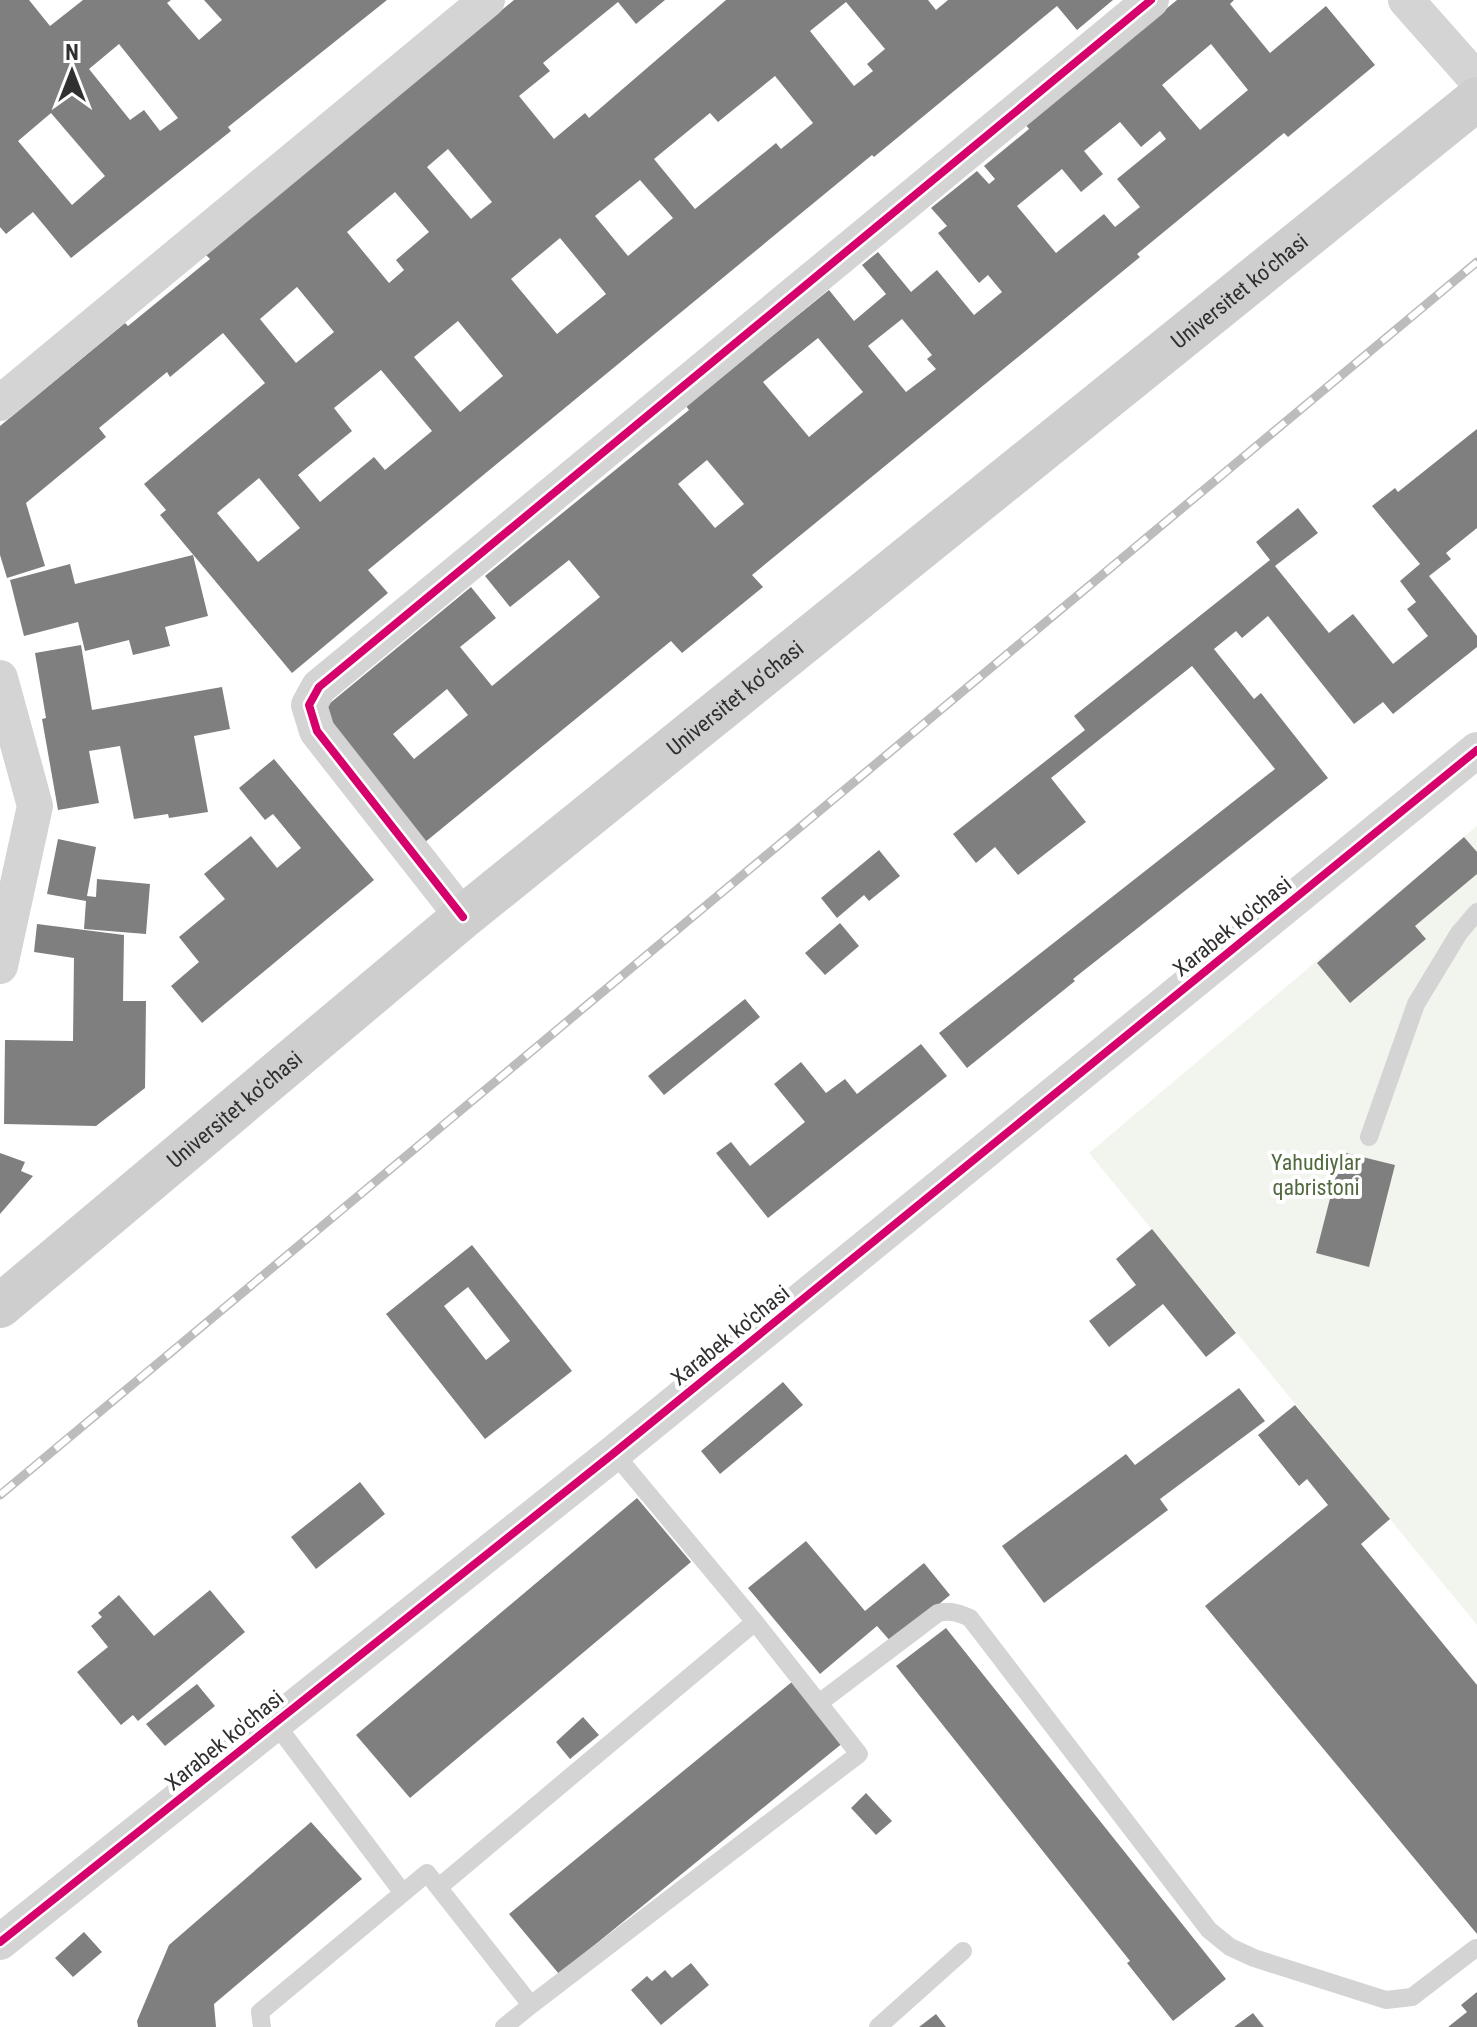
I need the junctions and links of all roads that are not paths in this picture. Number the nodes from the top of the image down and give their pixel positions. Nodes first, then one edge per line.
1 (487, 0) edge
2 (1151, 0) edge
3 (1406, 0) edge
4 (1477, 80) edge
5 (1477, 99) edge
6 (0, 403) edge
7 (0, 678) edge
8 (1477, 750) edge
9 (1477, 912) edge
10 (463, 917) junction
11 (0, 966) edge
12 (1369, 1137) dead end
13 (0, 1306) edge
14 (614, 1453) junction
15 (755, 1622) junction
16 (819, 1703) junction
17 (275, 1723) junction
18 (439, 1887) junction
19 (403, 1893) junction
20 (0, 1942) edge
21 (1476, 1948) edge
22 (963, 1951) dead end
23 (531, 2005) junction
24 (262, 2027) edge
25 (504, 2027) edge
26 (878, 2027) edge

1 - 6 street
2 - 10 street
3 - 4 street
5 - 10 main road, Universitet kо‘chasi
7 - 11 street
8 - 14 street, Xarabek ko'chasi
9 - 12 lane
10 - 13 main road, Universitet kо‘chasi
14 - 15 lane
14 - 17 street, Xarabek ko'chasi
15 - 16 lane
15 - 18 lane
16 - 21 lane
16 - 23 lane
17 - 19 lane
17 - 20 street, Xarabek ko'chasi
18 - 19 lane
18 - 23 lane
19 - 24 lane
22 - 26 lane
23 - 25 lane

